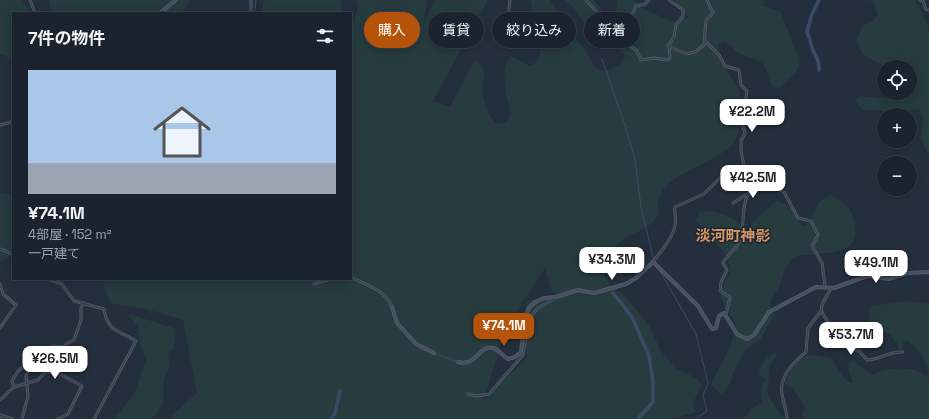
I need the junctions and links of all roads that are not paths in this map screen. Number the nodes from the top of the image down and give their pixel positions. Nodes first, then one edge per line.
1 (30, 0) edge
2 (176, 0) edge
3 (251, 0) edge
4 (510, 0) edge
5 (586, 0) edge
6 (649, 0) edge
7 (669, 0) edge
8 (707, 0) edge
9 (920, 0) edge
10 (929, 10) edge
11 (35, 12) edge
12 (161, 12) edge
13 (251, 12) edge
14 (508, 12) edge
15 (597, 12) edge
16 (633, 12) edge
17 (705, 41) junction
18 (668, 46) junction
19 (633, 48) edge
20 (12, 120) edge
21 (0, 125) edge
22 (746, 175) junction
23 (755, 179) junction
24 (749, 193) junction
25 (733, 203) dead end
26 (0, 249) edge
27 (12, 254) edge
28 (653, 262) junction
29 (929, 272) edge
30 (352, 278) edge
31 (50, 280) edge
32 (327, 280) edge
33 (0, 284) edge
34 (314, 284) dead end
35 (824, 286) junction
36 (831, 288) junction
37 (556, 297) junction
38 (84, 303) junction
39 (392, 307) joint
40 (821, 311) junction
41 (726, 315) junction
42 (0, 328) edge
43 (64, 347) junction
44 (903, 352) dead end
45 (434, 353) tunnel mouth
46 (33, 359) junction
47 (458, 362) tunnel mouth
48 (45, 372) junction
49 (27, 384) junction
50 (14, 387) junction
51 (468, 394) dead end
52 (0, 400) edge
53 (0, 415) edge
54 (13, 419) edge
55 (22, 419) edge
56 (57, 419) edge
57 (94, 419) edge
58 (787, 419) edge

1 - 11 street
2 - 12 street
3 - 13 street
4 - 14 street
5 - 15 street
6 - 16 street
7 - 18 street
8 - 17 street
9 - 10 street
17 - 18 street
17 - 22 street
18 - 19 street
20 - 21 street
22 - 23 street
22 - 28 street
23 - 24 street
23 - 35 street
24 - 25 street
24 - 41 street
26 - 27 street
28 - 37 street
28 - 41 street
29 - 36 street
30 - 39 street
31 - 38 street
32 - 34 street
33 - 42 street
35 - 36 street
35 - 41 street
36 - 40 street
37 - 47 street
37 - 51 street
38 - 43 street
38 - 57 street
39 - 45 street
40 - 44 street
40 - 58 street
43 - 46 street
43 - 48 street
46 - 49 street
46 - 50 street
48 - 49 street
48 - 56 street
49 - 50 street
49 - 55 street
50 - 52 street
53 - 54 street

